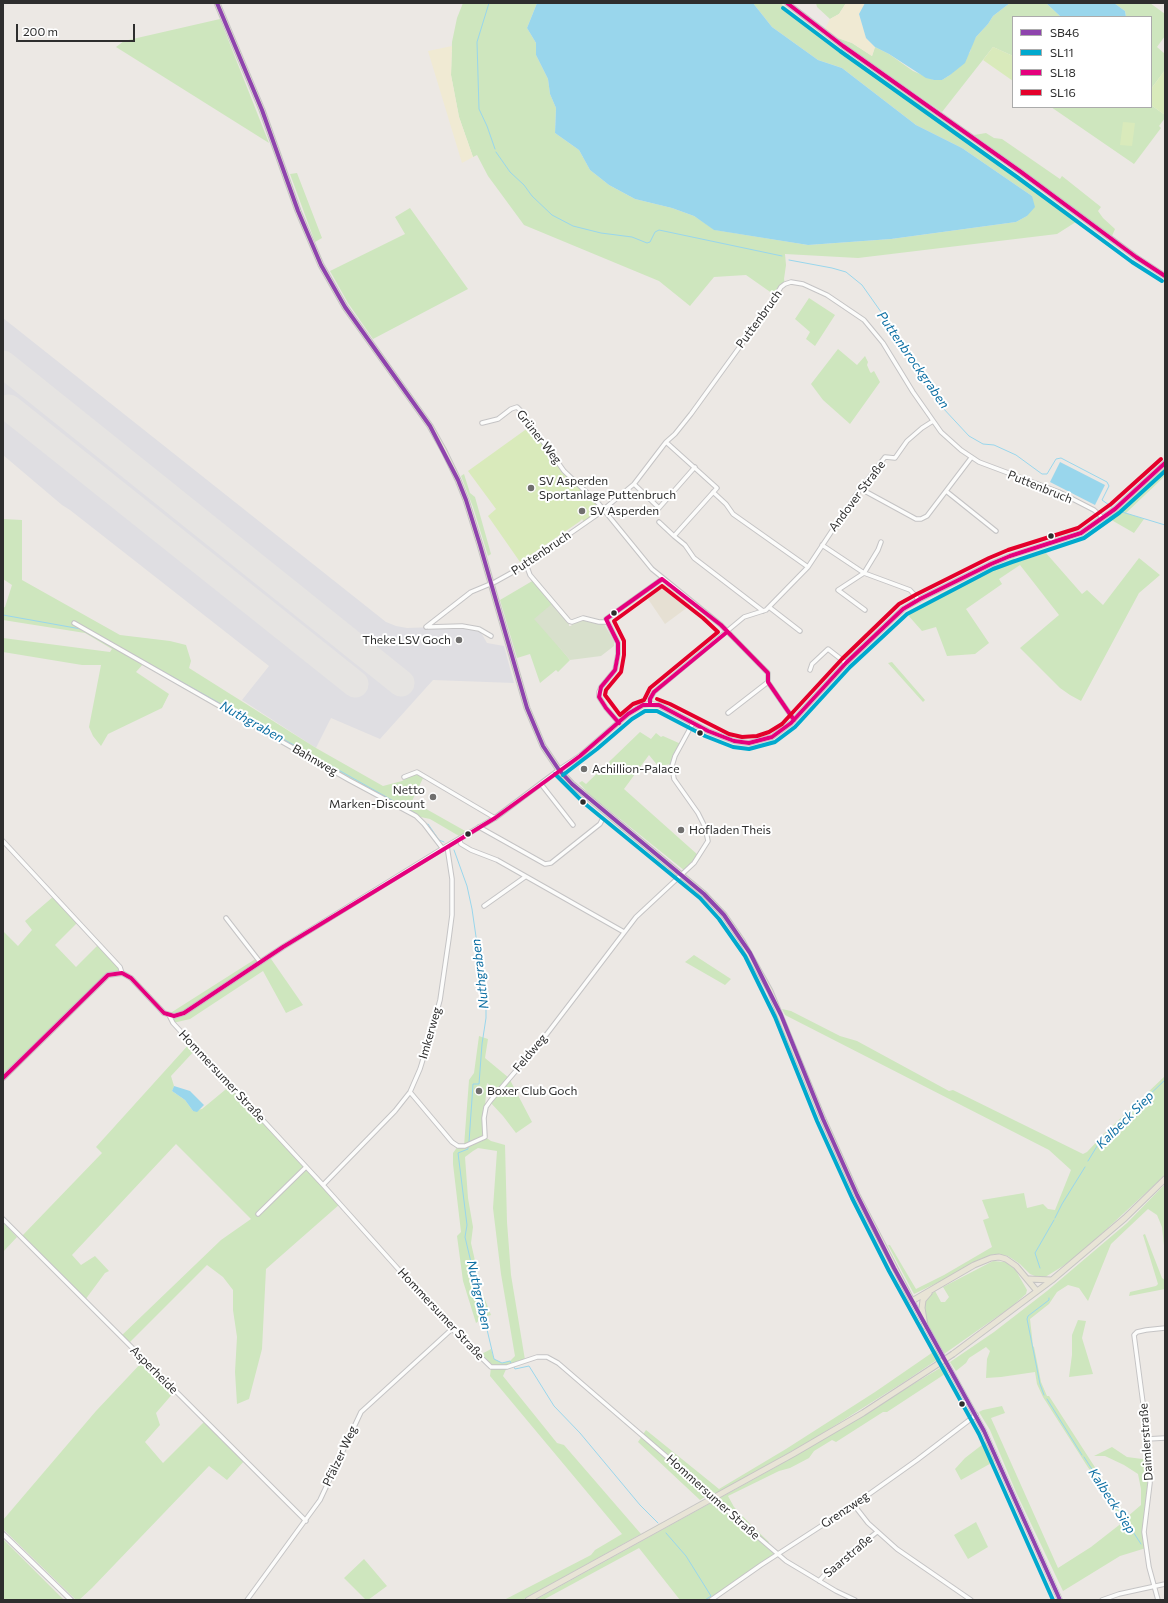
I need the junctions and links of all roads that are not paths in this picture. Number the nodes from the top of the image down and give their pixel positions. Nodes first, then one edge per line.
1 (217, 3) edge
2 (787, 3) edge
3 (1165, 276) edge
4 (933, 421) junction
5 (482, 423) dead end
6 (666, 442) junction
7 (971, 458) junction
8 (1165, 464) edge
9 (695, 467) junction
10 (634, 484) junction
11 (861, 489) junction
12 (946, 491) junction
13 (713, 492) junction
14 (603, 510) junction
15 (1103, 518) junction
16 (659, 522) dead end
17 (996, 531) dead end
18 (674, 536) junction
19 (881, 542) dead end
20 (822, 545) junction
21 (526, 564) junction
22 (808, 567) junction
23 (864, 573) junction
24 (662, 579) junction
25 (491, 583) junction
26 (919, 600) junction
27 (769, 607) junction
28 (865, 610) dead end
29 (763, 611) junction
30 (606, 622) junction
31 (74, 623) dead end
32 (800, 631) dead end
33 (727, 632) junction
34 (491, 636) dead end
35 (846, 663) junction
36 (810, 670) dead end
37 (768, 682) junction
38 (650, 704) junction
39 (728, 713) dead end
40 (794, 720) junction
41 (619, 723) junction
42 (693, 723) junction
43 (559, 770) junction
44 (404, 777) dead end
45 (541, 784) junction
46 (495, 818) junction
47 (602, 820) dead end
48 (573, 825) dead end
49 (479, 827) junction
50 (459, 839) junction
51 (3, 841) edge
52 (445, 847) junction
53 (681, 874) junction
54 (525, 877) junction
55 (484, 906) dead end
56 (226, 918) dead end
57 (624, 932) junction
58 (260, 962) junction
59 (122, 973) junction
60 (169, 1015) junction
61 (3, 1078) edge
62 (410, 1092) junction
63 (306, 1167) junction
64 (1165, 1179) edge
65 (322, 1184) junction
66 (258, 1214) dead end
67 (3, 1219) edge
68 (1028, 1279) junction
69 (1052, 1280) junction
70 (932, 1290) junction
71 (1037, 1291) junction
72 (912, 1301) junction
73 (926, 1326) junction
74 (1165, 1328) edge
75 (452, 1329) junction
76 (976, 1415) junction
77 (1165, 1438) edge
78 (1147, 1439) junction
79 (854, 1505) junction
80 (306, 1521) junction
81 (878, 1532) junction
82 (3, 1534) edge
83 (778, 1555) junction
84 (819, 1581) junction
85 (1165, 1584) edge
86 (1154, 1586) junction
87 (71, 1600) edge
88 (247, 1600) edge
89 (528, 1600) edge
90 (711, 1600) edge
91 (855, 1600) edge
92 (970, 1600) edge
93 (1060, 1600) edge
94 (1102, 1600) edge
95 (1158, 1600) edge

1 - 25 main road
2 - 3 street
4 - 6 street, Puttenbruch
4 - 7 street, Puttenbruch
4 - 11 street, Andover Straße
5 - 14 street, Grüner Weg
6 - 9 street
6 - 10 street, Puttenbruch
7 - 12 street
7 - 15 street, Puttenbruch
8 - 15 street
9 - 10 street
9 - 13 street
10 - 14 street, Puttenbruch
11 - 12 street
11 - 20 street, Andover Straße
12 - 17 street
13 - 18 street
13 - 22 street
14 - 21 street, Puttenbruch
14 - 24 street, Grüner Weg
15 - 26 street
16 - 18 street
18 - 29 street
19 - 23 street
20 - 22 street, Andover Straße
20 - 23 street
21 - 25 street, Puttenbruch
21 - 30 street
22 - 27 street, Andover Straße
23 - 26 street
23 - 28 street
24 - 30 street
24 - 33 street, Grüner Weg
25 - 34 street, Puttenbruch
25 - 43 main road
26 - 35 street
27 - 29 street, Andover Straße
27 - 32 street
29 - 33 street, Andover Straße
30 - 41 street
31 - 52 street, Bahnweg
33 - 37 street, Grüner Weg
33 - 38 street, Andover Straße
35 - 36 street
35 - 40 street
37 - 39 street
37 - 40 street, Grüner Weg
38 - 41 street
38 - 42 street
40 - 42 street
41 - 43 street
42 - 53 street, Feldweg
43 - 45 street
43 - 53 main road
44 - 46 street
45 - 46 street
45 - 48 street
46 - 49 street
47 - 49 street
49 - 50 street
50 - 52 street
50 - 54 street
51 - 59 street
52 - 58 street
52 - 62 street, Imkerweg
53 - 57 street, Feldweg
53 - 72 main road
54 - 55 street
54 - 57 street
56 - 58 street
57 - 62 street, Feldweg
58 - 60 street
59 - 60 street
59 - 61 street
60 - 63 street, Hommersumer Straße
62 - 65 street, Imkerweg
63 - 65 street, Hommersumer Straße
63 - 66 street
64 - 69 main road
65 - 75 street, Hommersumer Straße
67 - 80 street, Asperheide
68 - 69 main road
68 - 70 main road
68 - 71 main road
69 - 71 main road
70 - 72 main road
70 - 73 main road
71 - 89 main road, bridge
72 - 73 main road
73 - 76 main road
74 - 78 street, Daimlerstraße
75 - 80 street, Pfälzer Weg
75 - 83 street, Hommersumer Straße, bridge
76 - 79 street, Grenzweg
76 - 93 main road
77 - 78 street
78 - 86 street, Daimlerstraße
79 - 81 street
79 - 83 street, Grenzweg
80 - 88 street, Pfälzer Weg
81 - 84 street, Saarstraße
81 - 92 street
82 - 87 street
83 - 84 street, Hommersumer Straße
83 - 90 street, Grenzweg
84 - 91 street, Hommersumer Straße
85 - 86 street
86 - 94 street
86 - 95 street, Daimlerstraße

